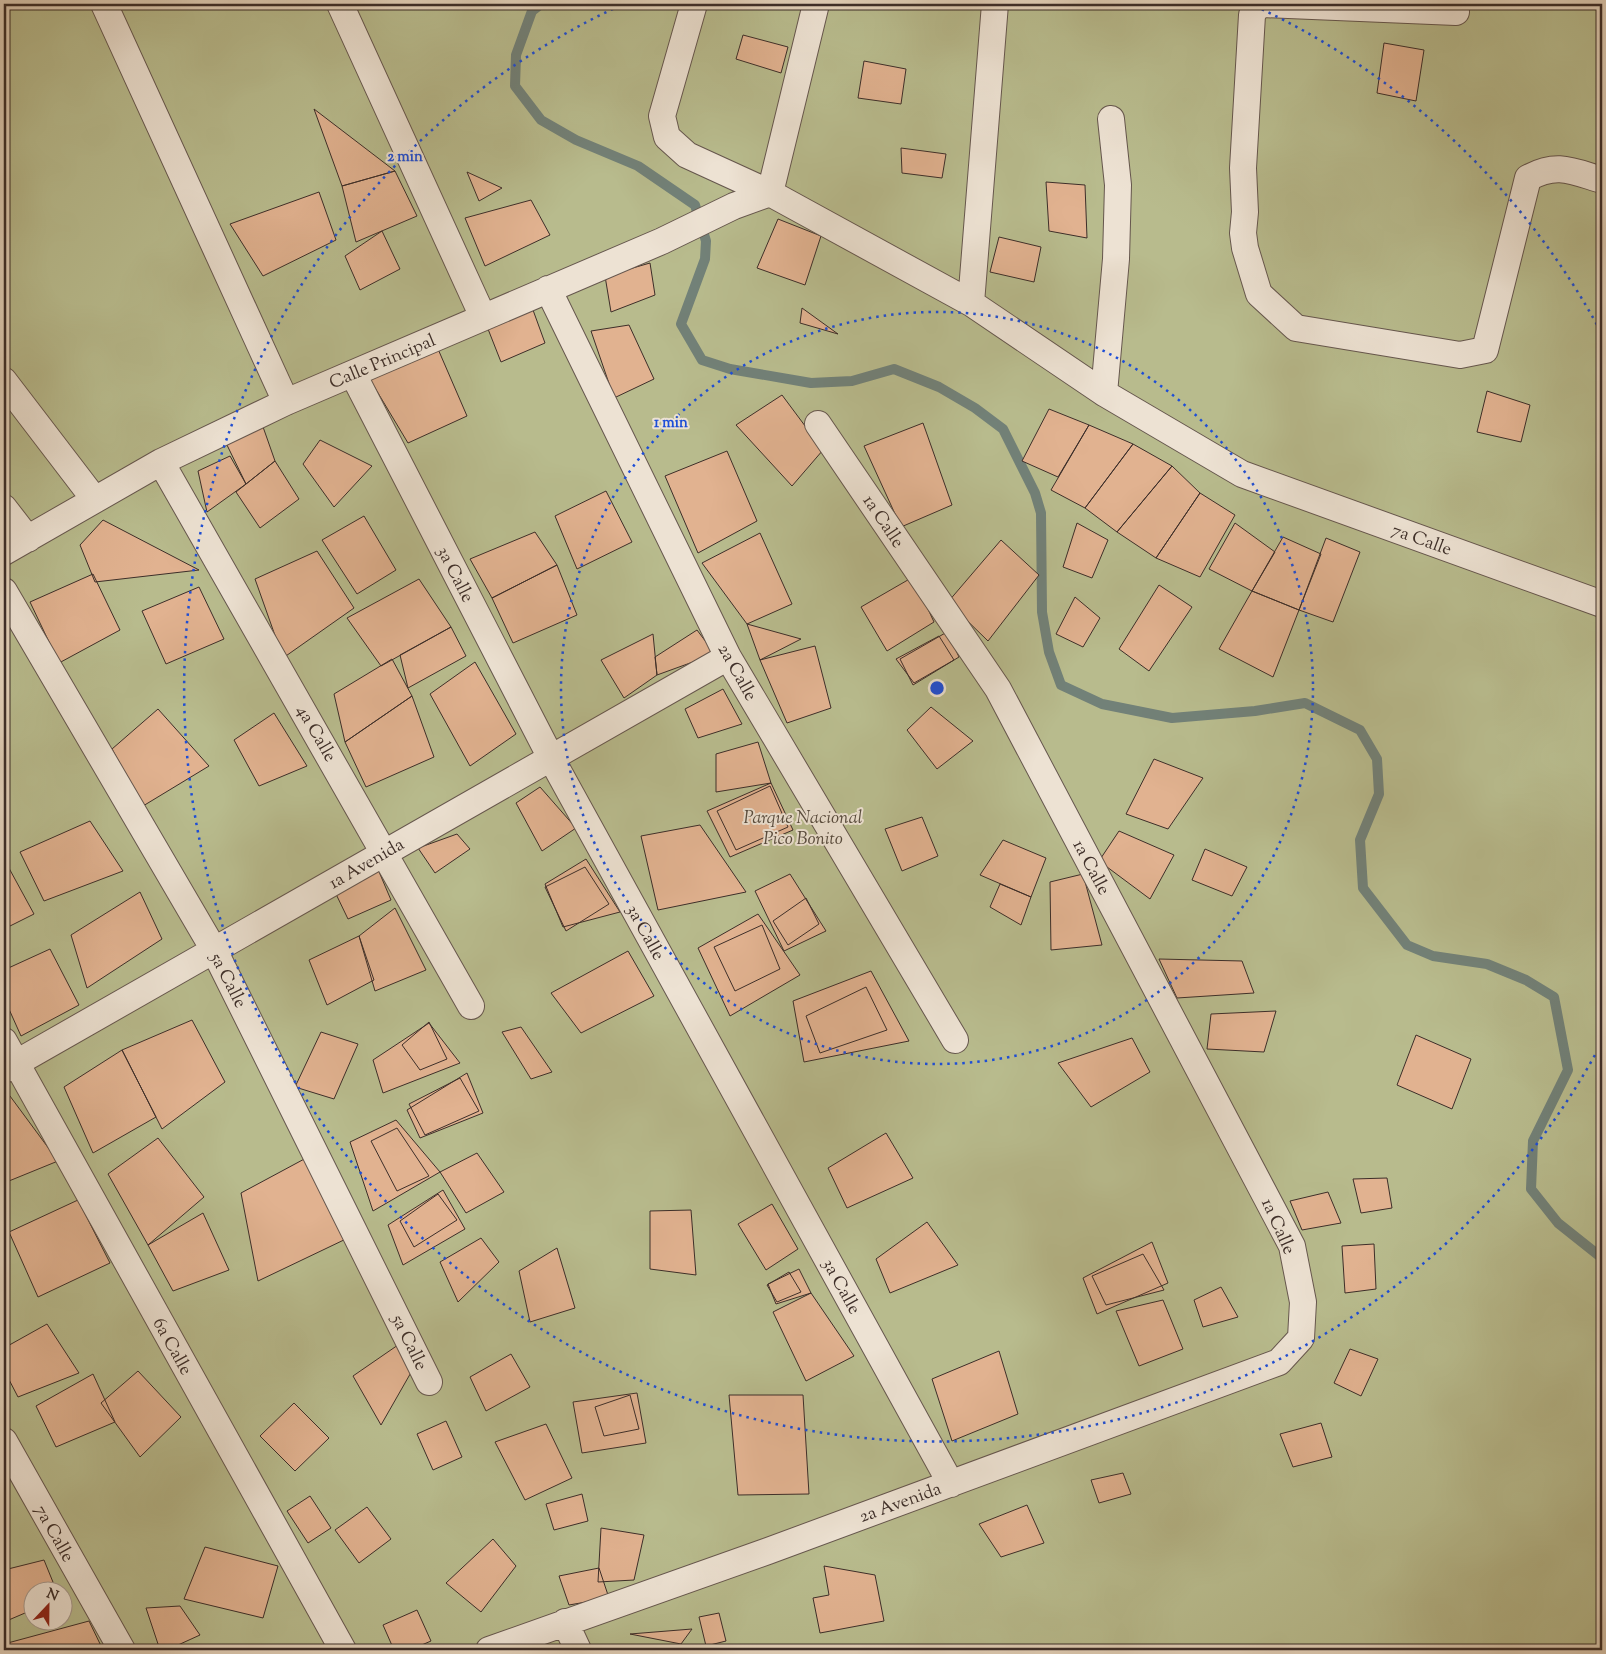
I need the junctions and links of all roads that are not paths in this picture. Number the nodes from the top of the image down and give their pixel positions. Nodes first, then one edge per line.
1 (104, 4) edge
2 (340, 4) edge
3 (694, 4) edge
4 (816, 4) edge
5 (995, 4) edge
6 (1456, 12) dead end
7 (1111, 119) dead end
8 (1602, 180) edge
9 (770, 193) junction
10 (548, 289) junction
11 (970, 303) junction
12 (483, 317) junction
13 (352, 374) junction
14 (4, 380) edge
15 (1104, 393) junction
16 (286, 402) junction
17 (818, 424) dead end
18 (161, 462) junction
19 (95, 500) junction
20 (4, 508) edge
21 (28, 539) junction
22 (4, 552) edge
23 (4, 591) edge
24 (1602, 604) edge
25 (728, 657) junction
26 (550, 758) junction
27 (385, 852) junction
28 (214, 950) junction
29 (471, 1006) dead end
30 (955, 1040) dead end
31 (8, 1058) edge
32 (1301, 1338) joint
33 (429, 1382) dead end
34 (4, 1441) edge
35 (952, 1484) junction
36 (565, 1622) junction
37 (122, 1650) edge
38 (343, 1650) edge
39 (489, 1650) edge
40 (578, 1650) edge

1 - 16 street
2 - 12 street
3 - 9 street, 7a Calle
4 - 9 street
5 - 11 street
6 - 8 street
7 - 15 street
9 - 10 street, Calle Principal
9 - 11 street, 7a Calle
10 - 12 street, Calle Principal
10 - 25 street, 2a Calle
11 - 15 street, 7a Calle
12 - 13 street, Calle Principal
13 - 16 street, Calle Principal
13 - 26 street, 3a Calle
14 - 19 street
15 - 24 street, 7a Calle
16 - 18 street, Calle Principal
17 - 32 street, 1a Calle
18 - 19 street, Calle Principal
18 - 27 street, 4a Calle
19 - 21 street, Calle Principal
20 - 21 street
21 - 22 street, Calle Principal
23 - 28 street, 5a Calle
25 - 26 street, 1a Avenida
25 - 30 street, 2a Calle
26 - 27 street, 1a Avenida
26 - 35 street, 3a Calle
27 - 28 street, 1a Avenida
27 - 29 street, 4a Calle
28 - 31 street, 1a Avenida
28 - 33 street, 5a Calle
31 - 38 street, 6a Calle
32 - 35 street, 2a Avenida
34 - 37 street, 7a Calle
35 - 36 street, 2a Avenida
36 - 39 street, 2a Avenida
36 - 40 street

